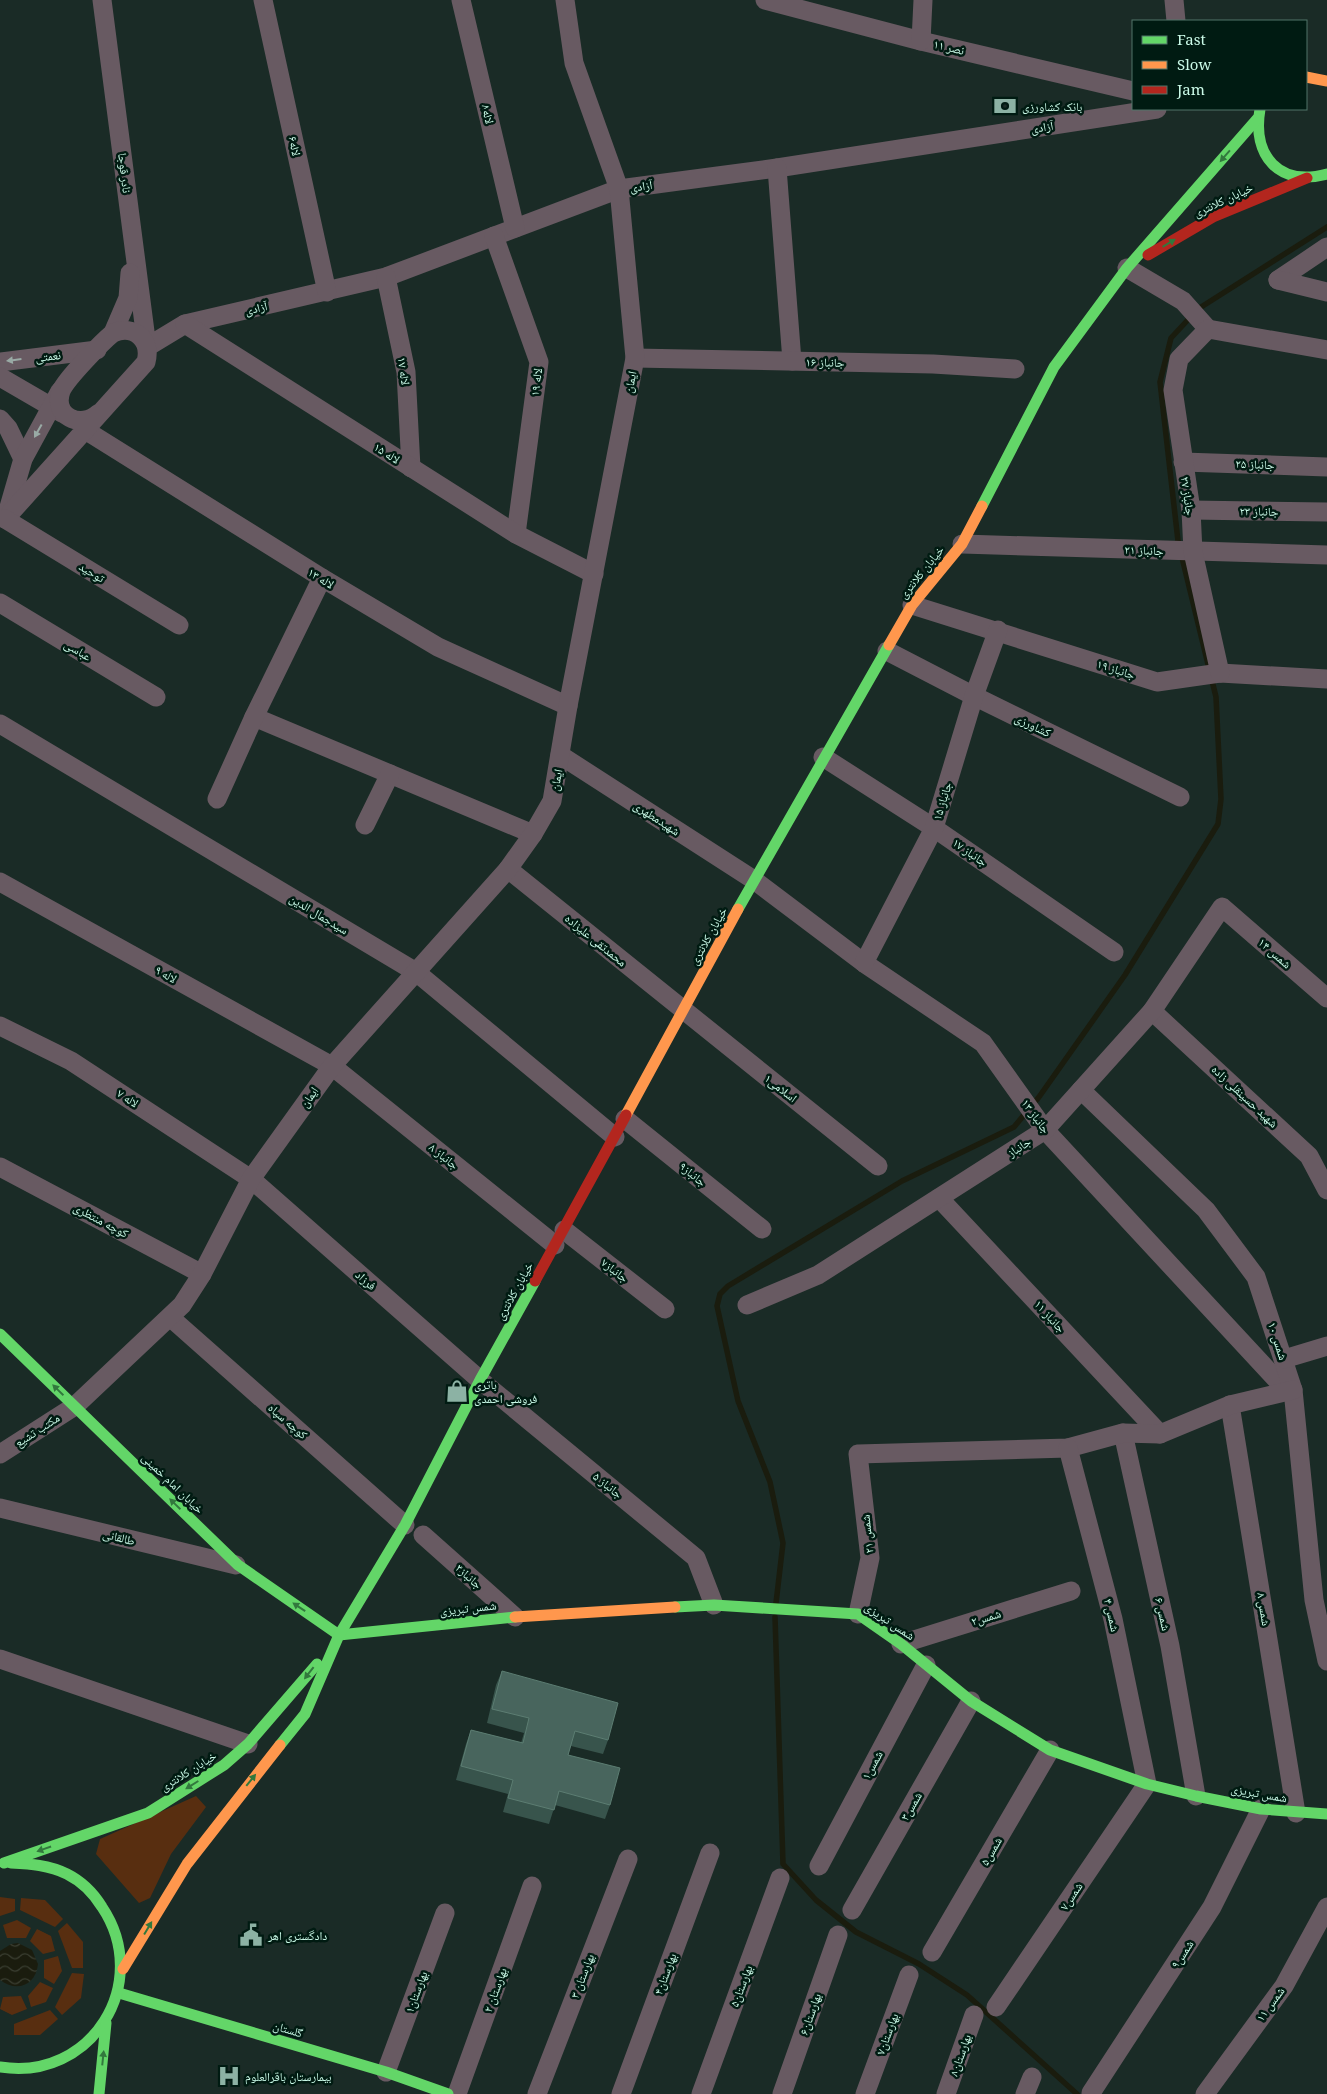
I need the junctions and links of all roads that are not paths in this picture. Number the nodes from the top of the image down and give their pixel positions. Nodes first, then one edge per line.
1 (102, 0) edge
2 (263, 0) edge
3 (462, 0) edge
4 (565, 0) edge
5 (765, 0) edge
6 (924, 0) edge
7 (1174, 0) edge
8 (1176, 20) edge
9 (921, 40) junction
10 (1327, 71) edge
11 (1307, 76) edge
12 (1327, 81) edge
13 (1132, 91) edge
14 (1151, 110) edge
15 (1259, 114) edge
16 (777, 168) junction
17 (1327, 174) edge
18 (1307, 178) junction
19 (619, 189) junction
20 (515, 228) junction
21 (494, 236) junction
22 (133, 242) junction
23 (1327, 247) edge
24 (1127, 268) junction
25 (386, 277) junction
26 (327, 292) junction
27 (1327, 292) edge
28 (185, 324) junction
29 (1208, 329) junction
30 (113, 333) junction
31 (147, 347) junction
32 (97, 350) junction
33 (1327, 350) edge
34 (635, 358) junction
35 (792, 361) junction
36 (0, 362) edge
37 (1015, 369) dead end
38 (0, 377) edge
39 (59, 411) junction
40 (99, 413) junction
41 (0, 419) edge
42 (85, 430) junction
43 (23, 459) junction
44 (1183, 462) junction
45 (1327, 467) edge
46 (411, 468) junction
47 (1191, 510) junction
48 (1327, 512) edge
49 (3, 524) edge
50 (516, 534) junction
51 (962, 544) junction
52 (1193, 552) junction
53 (1327, 556) edge
54 (594, 574) junction
55 (322, 578) junction
56 (0, 603) edge
57 (912, 605) junction
58 (179, 625) dead end
59 (998, 630) junction
60 (887, 651) junction
61 (1220, 673) junction
62 (1327, 678) edge
63 (974, 696) junction
64 (156, 697) dead end
65 (568, 706) junction
66 (254, 717) junction
67 (0, 724) edge
68 (560, 755) junction
69 (823, 757) junction
70 (390, 774) junction
71 (1180, 797) dead end
72 (217, 799) dead end
73 (365, 825) dead end
74 (934, 828) junction
75 (533, 834) junction
76 (508, 869) junction
77 (754, 880) junction
78 (0, 882) edge
79 (1222, 907) joint
80 (1114, 952) dead end
81 (864, 963) junction
82 (416, 972) junction
83 (1327, 998) edge
84 (683, 1011) junction
85 (1152, 1011) junction
86 (0, 1026) edge
87 (332, 1066) junction
88 (1080, 1090) junction
89 (625, 1119) junction
90 (1045, 1130) junction
91 (615, 1137) junction
92 (878, 1166) dead end
93 (0, 1167) edge
94 (251, 1179) junction
95 (1327, 1190) edge
96 (939, 1198) junction
97 (762, 1230) dead end
98 (560, 1238) junction
99 (202, 1274) junction
100 (747, 1305) dead end
101 (665, 1309) dead end
102 (171, 1318) junction
103 (0, 1334) edge
104 (1327, 1346) edge
105 (1284, 1359) junction
106 (480, 1380) junction
107 (1290, 1390) junction
108 (1230, 1405) junction
109 (75, 1406) junction
110 (1123, 1433) junction
111 (1160, 1434) junction
112 (1068, 1448) junction
113 (0, 1454) edge
114 (0, 1508) edge
115 (405, 1524) junction
116 (423, 1535) dead end
117 (238, 1565) junction
118 (1071, 1591) dead end
119 (714, 1605) junction
120 (858, 1614) junction
121 (516, 1618) junction
122 (339, 1635) junction
123 (901, 1644) junction
124 (0, 1659) edge
125 (1327, 1662) edge
126 (926, 1665) junction
127 (971, 1701) junction
128 (248, 1744) junction
129 (1050, 1750) junction
130 (1147, 1784) junction
131 (1196, 1796) junction
132 (1261, 1809) junction
133 (1296, 1814) junction
134 (1327, 1814) edge
135 (710, 1853) dead end
136 (628, 1859) dead end
137 (1, 1863) edge
138 (818, 1866) dead end
139 (780, 1878) dead end
140 (532, 1886) dead end
141 (1327, 1907) edge
142 (852, 1910) dead end
143 (445, 1913) dead end
144 (838, 1934) dead end
145 (932, 1952) dead end
146 (123, 1969) junction
147 (909, 1975) dead end
148 (119, 1993) junction
149 (996, 2007) dead end
150 (974, 2015) dead end
151 (106, 2023) junction
152 (0, 2067) edge
153 (386, 2072) junction
154 (1092, 2093) edge
155 (99, 2094) edge
156 (448, 2094) edge
157 (457, 2094) edge
158 (537, 2094) edge
159 (621, 2094) edge
160 (701, 2094) edge
161 (782, 2094) edge
162 (865, 2094) edge
163 (946, 2094) edge
164 (1205, 2094) edge

1 - 22 street, نادر قوجا
2 - 26 street, لاله۶
3 - 20 street, لاله۸
4 - 19 street, ایمان
5 - 9 street, نصر ۱۱
6 - 9 street
7 - 8 street
9 - 13 street, نصر ۱۱
10 - 11 main road
11 - 12 main road
14 - 16 street, آزادی
15 - 18 main road
15 -> 24 main road, خیابان کلانتری
16 - 19 street, آزادی
16 - 35 street
17 - 18 main road, خیابان کلانتری
24 -> 18 main road, خیابان کلانتری
19 - 20 street, آزادی
19 - 34 street, ایمان
20 - 21 street, آزادی
21 - 25 street, آزادی
21 - 50 street, لاله ۱۹
22 - 30 street
22 - 31 street, نادر قوجا
23 - 27 street
24 - 29 street
24 - 51 main road, خیابان کلانتری
25 - 26 street, آزادی
25 - 46 street, لاله ۱۷
26 - 28 street, آزادی
28 - 31 street, آزادی
28 - 46 street, لاله ۱۵
29 - 33 street
29 - 44 street, جانباز ۲۷
30 - 31 street
30 - 32 street
31 - 40 street
32 -> 36 street, نعمتی
32 - 39 street
34 - 35 street, جانباز ۱۶
34 - 54 street, ایمان
35 - 37 street, جانباز ۱۶
38 - 39 street
39 - 40 street
39 -> 43 street
40 - 42 street
41 - 43 street
42 - 49 street
42 - 55 street, لاله ۱۳
43 - 49 street
44 - 45 street, جانباز ۲۵
44 - 47 street, جانباز ۲۷
46 - 50 street, لاله ۱۵
47 - 48 street, جانباز ۲۳
47 - 52 street, جانباز ۲۷
49 - 58 street, توحید
50 - 54 street, لاله ۱۵
51 - 52 street, جانباز ۲۱
51 - 57 main road, خیابان کلانتری
52 - 53 street, جانباز ۲۱
52 - 61 street, جانباز ۲۷
54 - 65 street, ایمان
55 - 65 street, لاله ۱۳
55 - 66 street
56 - 64 street, عباسی
57 - 59 street, جانباز ۱۹
57 - 60 main road, خیابان کلانتری
59 - 61 street, جانباز ۱۹
59 - 63 street, جانباز ۱۵
60 - 63 street, کشاورزی
60 - 69 main road, خیابان کلانتری
61 - 62 street, جانباز ۱۹
63 - 71 street, کشاورزی
63 - 74 street, جانباز ۱۵
65 - 68 street, ایمان
66 - 70 street
66 - 72 street
67 - 82 street, سیدجمال الدین
68 - 75 street, ایمان
68 - 77 street, شهیدمطهری
69 - 74 street, جانباز ۱۷
69 - 77 main road, خیابان کلانتری
70 - 73 street
70 - 75 street
74 - 80 street, جانباز ۱۷
74 - 81 street, جانباز ۱۵
75 - 76 street, ایمان
76 - 82 street, ایمان
76 - 84 street, محمدتقی علیزاده
77 - 81 street, جانباز ۱۳
77 - 84 main road, خیابان کلانتری
78 - 87 street, لاله ۹
79 - 83 street, شمس ۱۴
79 - 85 street, جانباز
81 - 90 street, جانباز ۱۳
82 - 87 street, ایمان
82 - 91 street, سیدجمال الدین
84 - 89 main road, خیابان کلانتری
84 - 92 street, اسلامی۱
85 - 88 street, جانباز
85 - 95 street, شهید حسینقلی زاده
86 - 94 street, لاله ۷
87 - 94 street, ایمان
87 - 98 street, جانباز ۸
88 - 90 street, جانباز
88 - 105 street, شمس ۱۰
89 - 91 main road, خیابان کلانتری
89 - 97 street, جانباز۹
90 - 96 street, جانباز
90 - 107 street, جانباز ۱۳
91 - 98 main road, خیابان کلانتری
93 - 99 street, کوچه منتظری
94 - 99 street, ایمان
94 - 106 street, فرزاد
96 - 100 street, جانباز
96 - 111 street, جانباز ۱۱
98 - 101 street, جانباز۷
98 - 106 main road, خیابان کلانتری
99 - 102 street, ایمان
102 - 109 street, ایمان
102 - 115 street, کوچه سپاه
109 -> 103 main road, خیابان امام خمینی
104 - 105 street
105 - 107 street, شمس ۱۰
106 - 115 main road, خیابان کلانتری
106 - 119 street, جانباز ۵
107 - 108 street
107 - 125 street, شمس ۱۰
108 - 111 street
108 - 133 street, شمس ۸
109 - 113 street, مکتب تشیع
117 -> 109 main road, خیابان امام خمینی
110 - 111 street
110 - 112 street
110 - 131 street, شمس ۶
112 - 120 street, شمس ۲۱
112 - 130 street, شمس ۴
114 - 117 street, طالقانی
115 - 122 main road, خیابان کلانتری
116 - 121 street, جانباز۳
122 -> 117 main road, خیابان امام خمینی
118 - 123 street, شمس۲
119 - 120 main road, شمس تبریزی
119 - 121 main road, شمس تبریزی
120 - 123 main road, شمس تبریزی
121 - 122 main road, شمس تبریزی
122 -> 128 main road, خیابان کلانتری
146 -> 122 main road, خیابان کلانتری
123 - 126 main road, شمس تبریزی
124 - 128 street
126 - 127 main road, شمس تبریزی
126 - 138 street, شمس۱
127 - 129 main road, شمس تبریزی
127 - 142 street, شمس۳
128 -> 137 main road, خیابان کلانتری
129 - 130 main road, شمس تبریزی
129 - 145 street, شمس۵
130 - 131 main road, شمس تبریزی
130 - 149 street, شمس۷
131 - 132 main road, شمس تبریزی
132 - 133 main road, شمس تبریزی
132 - 154 street, شمس۹
133 - 134 main road, شمس تبریزی
135 - 159 street, بهارستان۴
136 - 158 street, بهارستان ۳
137 - 146 main road
139 - 160 street, بهارستان۵
140 - 157 street, بهارستان ۲
141 - 164 street, شمس ۱۱
143 - 153 street, بهارستان۱
144 - 161 street, بهارستان۶
146 - 148 main road
147 - 162 street, بهارستان۷
148 - 151 main road
148 - 153 main road, گلستان
150 - 163 street, بهارستان۸
151 - 152 main road
155 -> 151 main road
153 - 156 main road, گلستان

